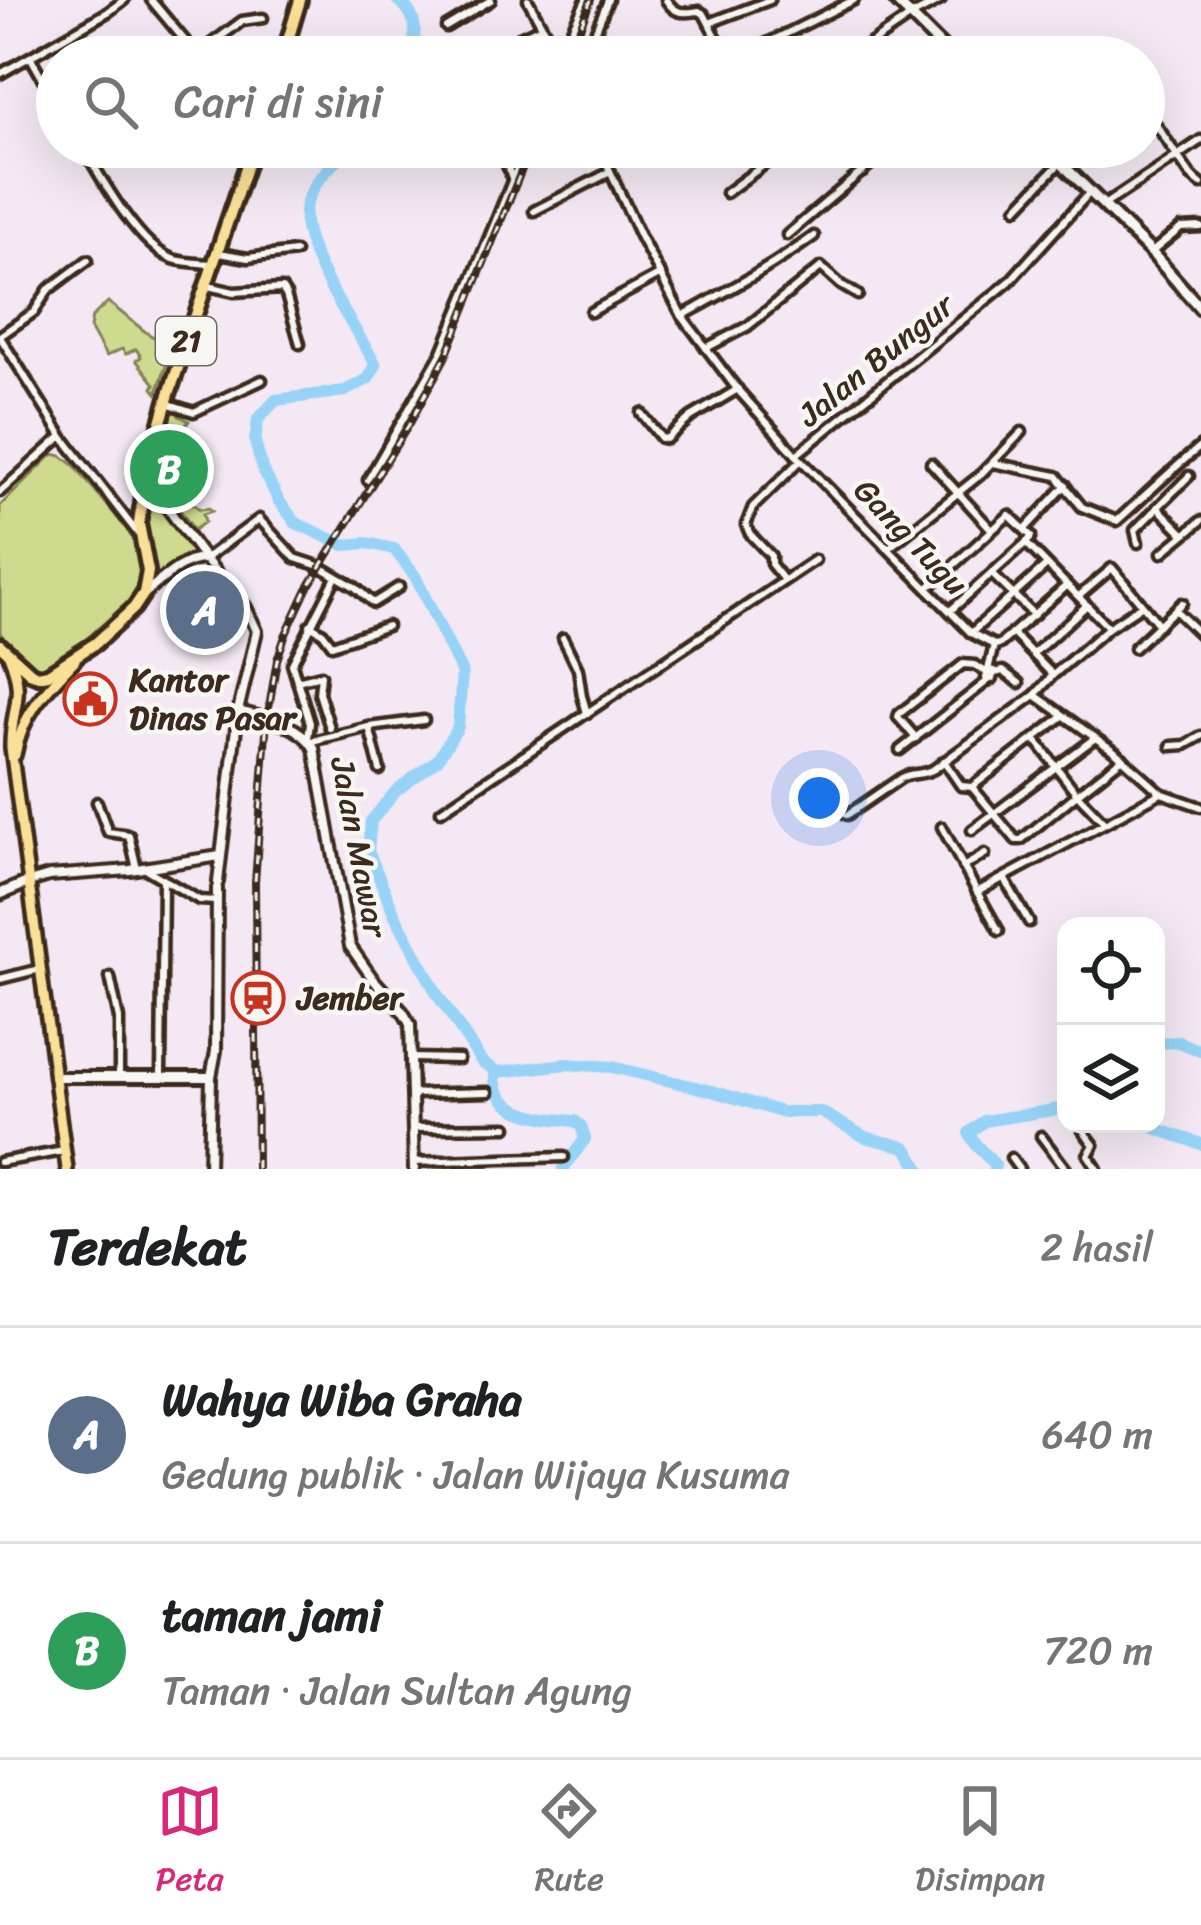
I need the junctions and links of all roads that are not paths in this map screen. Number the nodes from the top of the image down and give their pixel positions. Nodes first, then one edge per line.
1 (124, 0) edge
2 (151, 0) edge
3 (300, 0) edge
4 (491, 0) edge
5 (528, 0) edge
6 (586, 0) edge
7 (608, 0) edge
8 (666, 0) edge
9 (770, 0) edge
10 (854, 0) edge
11 (895, 0) edge
12 (941, 0) edge
13 (911, 16) junction
14 (263, 19) dead end
15 (709, 23) junction
16 (446, 27) dead end
17 (542, 27) junction
18 (66, 36) edge
19 (181, 36) edge
20 (223, 36) edge
21 (289, 36) edge
22 (522, 36) edge
23 (547, 36) edge
24 (569, 36) edge
25 (593, 36) edge
26 (716, 36) edge
27 (781, 36) edge
28 (882, 36) edge
29 (931, 36) edge
30 (36, 55) edge
31 (31, 58) junction
32 (36, 67) edge
33 (2, 70) edge
34 (1165, 137) edge
35 (1201, 140) edge
36 (1178, 156) junction
37 (1165, 165) edge
38 (95, 168) edge
39 (246, 168) edge
40 (508, 168) edge
41 (518, 168) edge
42 (608, 168) edge
43 (760, 168) edge
44 (860, 168) edge
45 (867, 168) edge
46 (1055, 168) edge
47 (1067, 168) edge
48 (1160, 168) edge
49 (610, 172) junction
50 (863, 172) junction
51 (513, 181) junction
52 (1201, 184) edge
53 (1090, 191) junction
54 (726, 194) dead end
55 (1104, 205) junction
56 (1017, 208) dead end
57 (534, 211) dead end
58 (1201, 227) edge
59 (787, 235) dead end
60 (814, 236) dead end
61 (295, 253) dead end
62 (1152, 253) junction
63 (214, 258) junction
64 (88, 260) dead end
65 (661, 274) junction
66 (205, 286) junction
67 (858, 296) dead end
68 (1199, 302) edge
69 (591, 312) dead end
70 (682, 316) junction
71 (0, 337) edge
72 (300, 344) dead end
73 (706, 347) junction
74 (262, 380) dead end
75 (738, 389) junction
76 (166, 403) junction
77 (640, 413) dead end
78 (1022, 432) dead end
79 (62, 436) junction
80 (1201, 446) edge
81 (799, 457) junction
82 (931, 463) dead end
83 (993, 463) junction
84 (1190, 476) dead end
85 (145, 478) junction
86 (368, 480) dead end
87 (1066, 485) junction
88 (0, 492) edge
89 (958, 495) junction
90 (1157, 507) junction
91 (1201, 521) edge
92 (1024, 529) junction
93 (992, 530) junction
94 (1184, 535) junction
95 (142, 539) junction
96 (1026, 543) junction
97 (1138, 543) dead end
98 (890, 548) junction
99 (1162, 553) dead end
100 (205, 559) junction
101 (814, 560) dead end
102 (1047, 565) junction
103 (992, 574) junction
104 (336, 577) junction
105 (783, 579) junction
106 (1067, 585) junction
107 (399, 587) dead end
108 (928, 588) junction
109 (144, 593) junction
110 (1013, 595) junction
111 (1079, 596) junction
112 (1087, 605) junction
113 (1141, 606) junction
114 (950, 611) junction
115 (1034, 615) junction
116 (310, 625) junction
117 (1159, 625) junction
118 (387, 626) dead end
119 (1108, 628) junction
120 (970, 633) junction
121 (1012, 633) junction
122 (1201, 635) edge
123 (563, 638) dead end
124 (995, 645) junction
125 (1134, 648) dead end
126 (5, 650) edge
127 (1033, 654) junction
128 (79, 656) junction
129 (990, 673) junction
130 (1053, 675) junction
131 (297, 681) junction
132 (1019, 683) dead end
133 (1040, 690) junction
134 (238, 711) junction
135 (587, 713) junction
136 (1063, 716) junction
137 (424, 720) dead end
138 (330, 728) dead end
139 (369, 728) junction
140 (1201, 736) edge
141 (1095, 737) junction
142 (916, 738) junction
143 (310, 740) junction
144 (1036, 740) junction
145 (1171, 746) dead end
146 (900, 750) dead end
147 (1123, 758) junction
148 (944, 761) junction
149 (13, 767) junction
150 (1056, 768) junction
151 (380, 770) dead end
152 (972, 787) junction
153 (1160, 793) junction
154 (1077, 794) junction
155 (97, 802) dead end
156 (1201, 807) edge
157 (441, 811) dead end
158 (847, 814) dead end
159 (993, 815) junction
160 (1105, 824) junction
161 (942, 827) dead end
162 (972, 830) dead end
163 (985, 854) dead end
164 (220, 856) junction
165 (963, 867) junction
166 (140, 869) junction
167 (1004, 878) junction
168 (164, 880) junction
169 (29, 882) junction
170 (977, 892) junction
171 (0, 894) edge
172 (215, 901) junction
173 (1029, 922) dead end
174 (999, 931) dead end
175 (40, 969) junction
176 (110, 976) dead end
177 (0, 979) edge
178 (412, 1058) junction
179 (459, 1059) dead end
180 (119, 1077) junction
181 (161, 1077) junction
182 (211, 1077) junction
183 (54, 1078) junction
184 (488, 1092) dead end
185 (413, 1094) junction
186 (507, 1127) dead end
187 (414, 1128) junction
188 (1085, 1133) edge
189 (1041, 1136) dead end
190 (64, 1151) junction
191 (564, 1157) dead end
192 (1011, 1158) dead end
193 (0, 1162) edge
194 (414, 1166) edge
195 (67, 1169) edge
196 (209, 1169) edge
197 (1019, 1169) edge
198 (1066, 1169) edge
199 (1096, 1169) edge

1 - 18 street
2 - 19 street
3 - 21 highway
4 - 16 street
5 - 17 street
6 - 24 street
7 - 25 street
8 - 15 street
9 - 15 street
10 - 27 street
11 - 13 main road
12 - 13 street
13 - 28 street
13 - 29 main road
14 - 20 street
15 - 26 street
17 - 22 street
17 - 23 street
30 - 31 street
31 - 32 street
31 - 33 street
34 - 36 street
35 - 36 street
36 - 37 street
36 - 52 street
38 - 63 street
39 - 63 highway, 21
40 - 51 street
41 - 51 street
42 - 49 street, Jalan Bungur
43 - 54 street
44 - 50 street
45 - 50 street
46 - 56 street
47 - 53 main road
48 - 55 street
49 - 57 street
49 - 65 street, Jalan Bungur
50 - 59 street
51 - 86 street
53 - 55 main road
53 - 81 street, Jalan Bungur
55 - 62 main road
58 - 62 street
60 - 70 street
61 - 63 street
62 - 68 main road
63 - 66 highway, 21
64 - 71 street
65 - 69 street
65 - 70 street, Jalan Bungur
66 - 72 street
66 - 76 highway, 21
67 - 73 street
70 - 73 street, Jalan Bungur
71 - 79 street
73 - 75 street, Jalan Bungur
74 - 76 street
75 - 77 street
75 - 81 street, Jalan Bungur
76 - 85 highway, 21
78 - 83 street
79 - 88 street
79 - 95 street
80 - 87 street
81 - 98 street, Gang Tugu
81 - 105 street
82 - 89 street
83 - 87 street
83 - 89 street
84 - 90 street
85 - 95 highway, 21
85 - 100 street
87 - 92 street
89 - 93 street
89 - 98 street
90 - 94 street
90 - 97 street
91 - 94 street
92 - 93 street
92 - 96 street
93 - 108 street
94 - 99 street
95 - 109 highway, 21
96 - 102 street
96 - 103 street
98 - 108 street, Gang Tugu
100 - 104 street
100 - 109 street
100 - 134 street
101 - 105 street
102 - 106 street
102 - 110 street
103 - 110 street
103 - 114 street
104 - 107 street
104 - 116 street
105 - 135 street
106 - 111 street
106 - 115 street
108 - 114 street, Gang Tugu
109 - 128 highway
110 - 115 street
110 - 120 street
111 - 112 street
111 - 113 street
112 - 119 street
112 - 127 street
113 - 117 street
113 - 119 street
114 - 120 street, Gang Tugu
115 - 121 street
116 - 118 street
116 - 131 street
117 - 122 street
117 - 125 street
119 - 130 street
120 - 124 street, Gang Tugu
121 - 124 street
121 - 127 street
123 - 135 street
124 - 129 street
126 - 128 highway
126 - 149 main road
127 - 130 street
128 - 149 main road
129 - 132 street
129 - 142 street
129 - 142 street
130 - 133 street
131 - 138 street
131 - 143 street
133 - 136 street
133 - 148 street
134 - 143 street, Jalan Mawar
134 - 164 street
135 - 157 street
136 - 141 street
136 - 144 street
137 - 139 street
139 - 143 street
139 - 151 street
140 - 145 street
141 - 147 street
141 - 150 street
142 - 146 street
143 - 178 street, Jalan Mawar
144 - 150 street
144 - 152 street
147 - 153 street
147 - 154 street
148 - 152 street
148 - 158 street
149 - 169 main road
150 - 154 street
150 - 159 street
152 - 159 street
153 - 156 street
153 - 160 street
154 - 159 street
154 - 160 street
155 - 166 street
159 - 162 street
160 - 167 street
161 - 165 street
163 - 165 street
164 - 166 street
164 - 172 street
165 - 170 street
166 - 168 street
166 - 169 street
167 - 170 street
167 - 173 street
168 - 172 street
168 - 181 street
169 - 171 main road
169 - 175 main road
170 - 174 street
172 - 182 street
175 - 177 street
175 - 183 main road
176 - 180 street
178 - 179 street
178 - 185 street, Jalan Mawar
180 - 181 street
180 - 183 street
181 - 182 street
182 - 196 street
183 - 190 main road
184 - 185 street
185 - 187 street, Jalan Mawar
186 - 187 street
187 - 194 street, Jalan Mawar
188 - 199 street
189 - 198 street
190 - 193 street
190 - 195 main road
191 - 194 street
192 - 197 street

